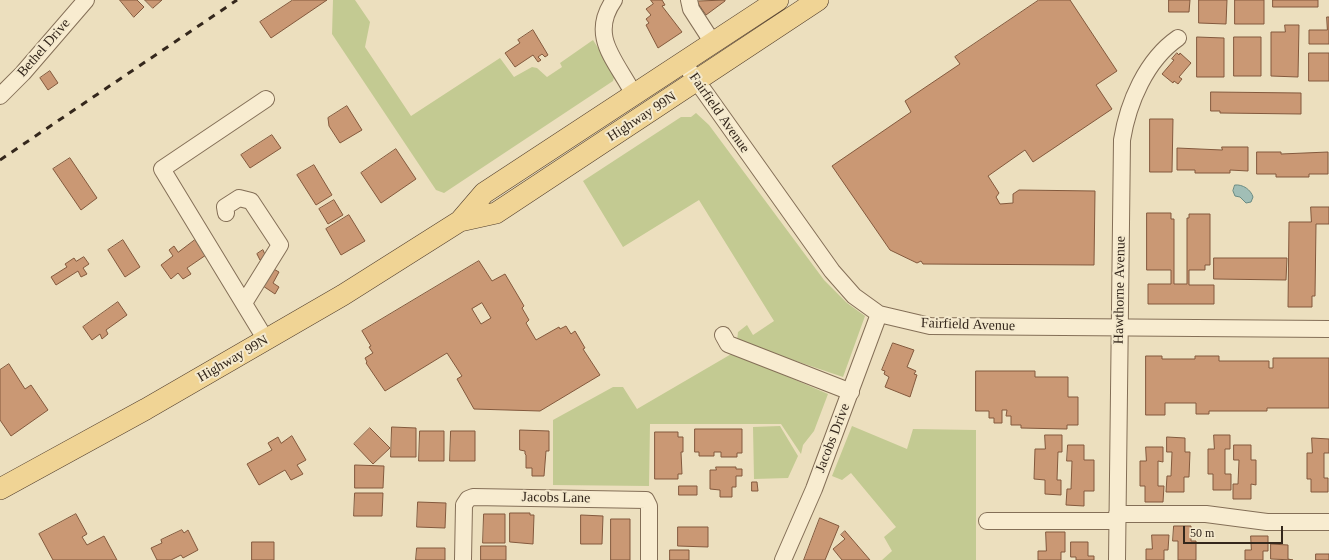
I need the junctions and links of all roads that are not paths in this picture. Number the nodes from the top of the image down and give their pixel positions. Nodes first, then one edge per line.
1 (86, 0) edge
2 (614, 0) edge
3 (689, 0) edge
4 (778, 0) edge
5 (818, 0) edge
6 (1178, 38) dead end
7 (714, 43) junction
8 (684, 63) junction
9 (697, 81) junction
10 (634, 95) junction
11 (0, 96) edge
12 (266, 99) dead end
13 (226, 214) dead end
14 (460, 221) junction
15 (244, 303) junction
16 (879, 314) junction
17 (1119, 327) junction
18 (1329, 329) edge
19 (723, 335) dead end
20 (266, 340) junction
21 (851, 392) junction
22 (0, 489) edge
23 (1117, 517) junction
24 (987, 521) dead end
25 (1329, 522) edge
26 (463, 560) edge
27 (649, 560) edge
28 (783, 560) edge
29 (1117, 560) edge

1 - 11 street, Bethel Drive
2 - 10 street
3 - 7 street
4 - 7 main road, Highway 99N
5 - 9 main road, Highway 99N
6 - 17 street, Hawthorne Avenue
7 - 8 main road, Highway 99N
8 - 9 street, Fairfield Avenue
8 - 10 main road, Highway 99N
9 - 14 main road, Highway 99N
9 - 16 street, Fairfield Avenue
10 - 14 main road, Highway 99N
12 - 15 street
13 - 15 street
14 - 20 main road, Highway 99N
15 - 20 street
16 - 17 street, Fairfield Avenue
16 - 21 street, Jacobs Drive
17 - 18 street, Fairfield Avenue
17 - 23 street, Hawthorne Avenue
19 - 21 street
20 - 22 main road, Highway 99N
21 - 28 street, Jacobs Drive
23 - 24 street
23 - 25 street
23 - 29 street, Hawthorne Avenue
26 - 27 street, Jacobs Lane

